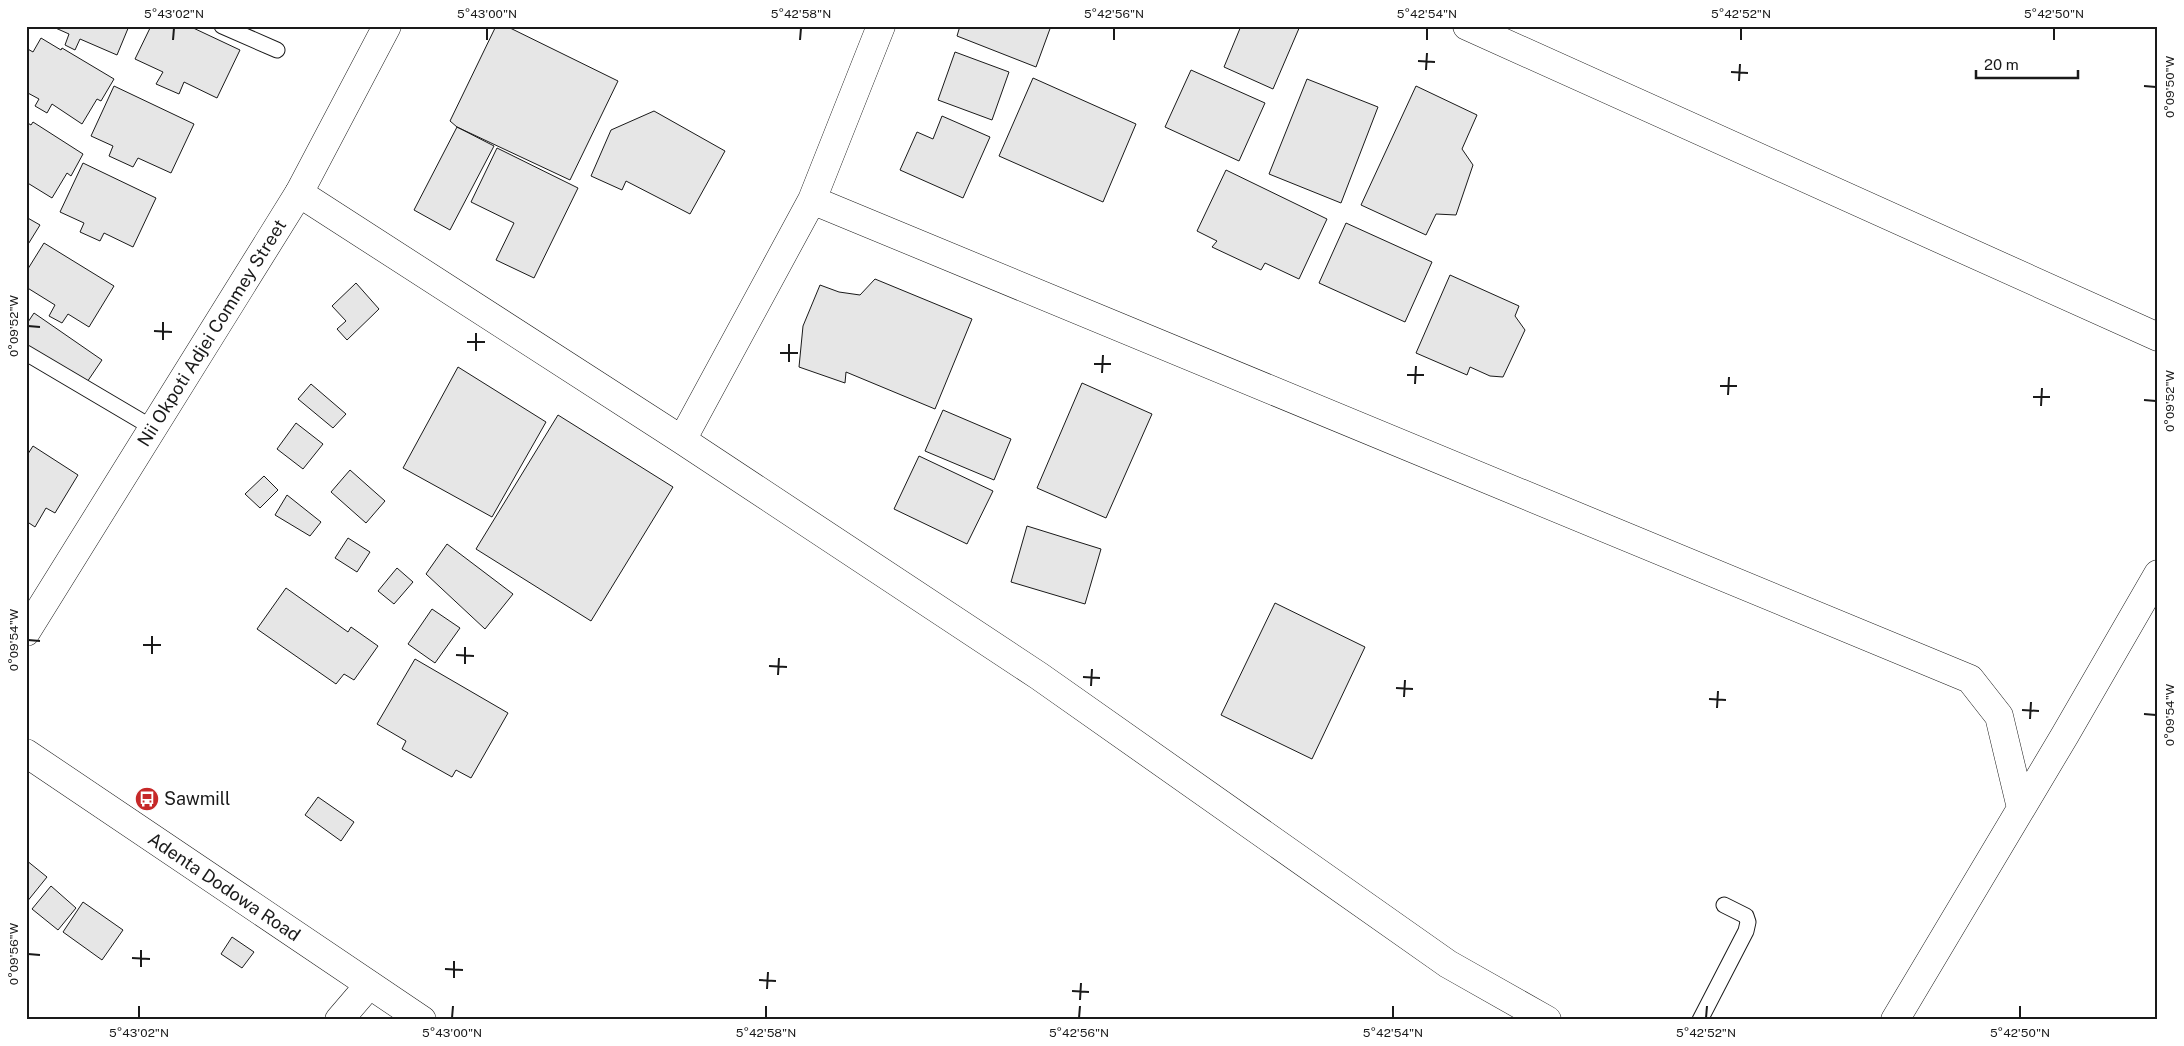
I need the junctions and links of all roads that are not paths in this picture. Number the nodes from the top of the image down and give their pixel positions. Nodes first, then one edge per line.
1 (222, 26) edge
2 (387, 26) edge
3 (881, 26) edge
4 (1467, 26) edge
5 (277, 50) dead end
6 (299, 193) junction
7 (812, 200) junction
8 (2158, 337) edge
9 (26, 353) edge
10 (153, 428) junction
11 (682, 440) junction
12 (2158, 574) edge
13 (29, 623) edge
14 (26, 753) edge
15 (2022, 808) junction
16 (1724, 906) dead end
17 (369, 985) junction
18 (339, 1020) edge
19 (422, 1020) edge
20 (1547, 1020) edge
21 (1700, 1020) edge
22 (1895, 1020) edge

1 - 5 lane
2 - 6 street, Nii Okpoti Adjei Commey Street
3 - 7 street
4 - 8 street
6 - 10 street, Nii Okpoti Adjei Commey Street
6 - 11 street
7 - 11 street
7 - 15 street
9 - 10 lane
10 - 13 street, Nii Okpoti Adjei Commey Street
11 - 20 street
12 - 15 street
14 - 17 street, Adenta Dodowa Road
15 - 22 street
16 - 21 lane
17 - 18 street
17 - 19 street, Adenta Dodowa Road

